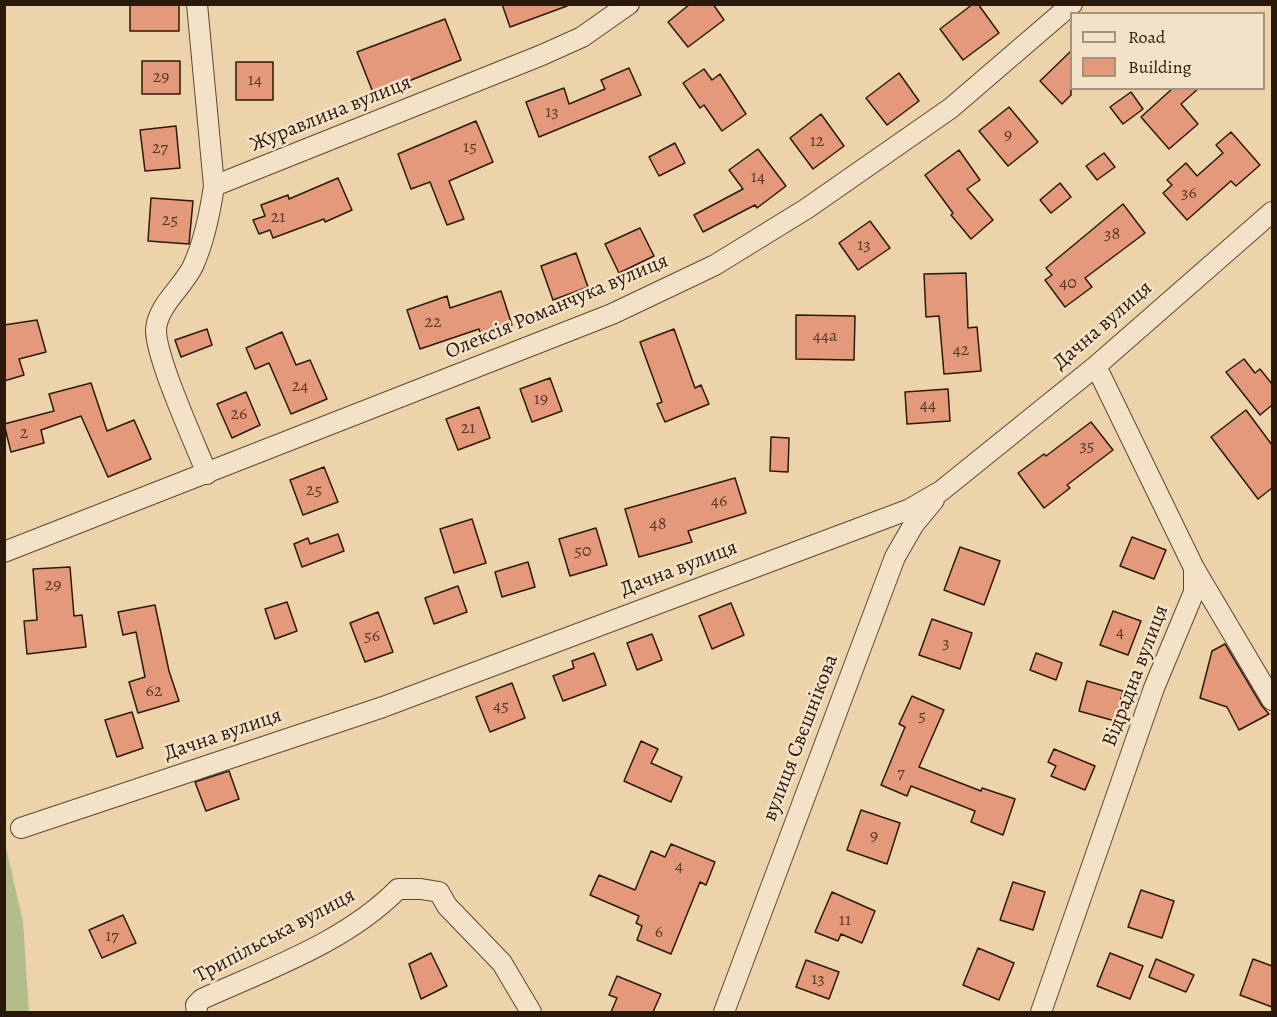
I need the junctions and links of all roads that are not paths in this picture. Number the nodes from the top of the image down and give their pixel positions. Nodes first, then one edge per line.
1 (196, 4) edge
2 (629, 4) edge
3 (1072, 4) edge
4 (214, 186) junction
5 (1272, 212) edge
6 (1096, 366) junction
7 (207, 474) junction
8 (941, 491) junction
9 (4, 552) edge
10 (1194, 568) junction
11 (1272, 700) edge
12 (21, 828) dead end
13 (197, 1012) edge
14 (531, 1012) edge
15 (724, 1012) edge
16 (1041, 1012) edge

1 - 4 street
2 - 4 street, Журавлина вулиця
3 - 7 street, Олексія Романчука вулиця
4 - 7 street
5 - 6 street, Дачна вулиця
6 - 8 street, Дачна вулиця
6 - 10 street
7 - 9 street, Олексія Романчука вулиця
8 - 12 street, Дачна вулиця
8 - 15 street, вулиця Свєшнікова
10 - 11 street
10 - 16 street, Відрадна вулиця
13 - 14 street, Трипільська вулиця

